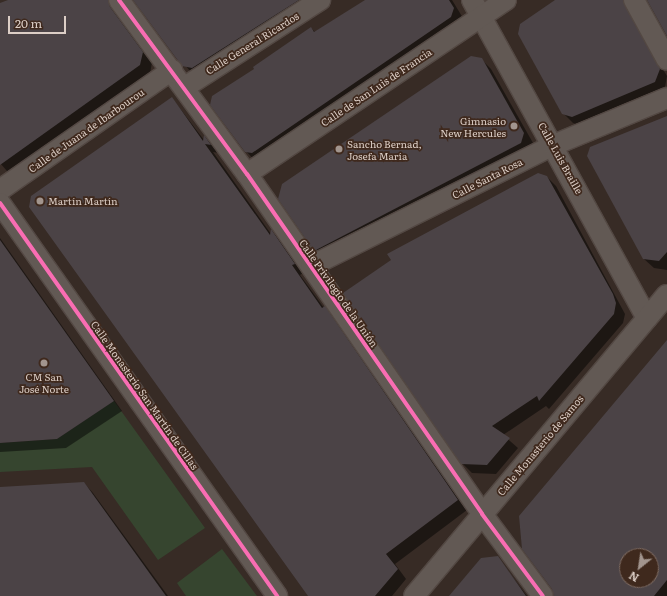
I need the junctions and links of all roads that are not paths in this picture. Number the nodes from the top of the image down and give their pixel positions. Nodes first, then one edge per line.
1 (119, 0) edge
2 (320, 0) edge
3 (506, 0) edge
4 (634, 0) edge
5 (477, 8) edge
6 (667, 60) edge
7 (172, 70) junction
8 (184, 87) junction
9 (667, 98) edge
10 (554, 145) junction
11 (247, 174) junction
12 (0, 190) edge
13 (0, 203) edge
14 (311, 266) junction
15 (667, 295) edge
16 (647, 318) junction
17 (482, 514) junction
18 (277, 596) edge
19 (414, 596) edge
20 (543, 596) edge

1 - 7 street, Calle Privilegio de la Unión
2 - 8 street, Calle General Ricardos
3 - 5 street, Calle de San Luis de Francia
4 - 6 street
5 - 10 street, Calle Luis Braille
5 - 11 street, Calle de San Luis de Francia
7 - 8 street, Calle Privilegio de la Unión
7 - 12 street, Calle de Juana de Ibarbourou
8 - 11 street, Calle Privilegio de la Unión
9 - 10 street, Calle Santa Rosa
10 - 14 street, Calle Santa Rosa
10 - 16 street, Calle Luis Braille
11 - 14 street, Calle Privilegio de la Unión
13 - 18 street, Calle Monasterio San Martín de Cillas
14 - 17 street, Calle Privilegio de la Unión
15 - 16 street, Calle Monasterio de Samos
16 - 17 street, Calle Monasterio de Samos
17 - 19 street, Calle Monasterio de Samos
17 - 20 street, Calle Privilegio de la Unión

